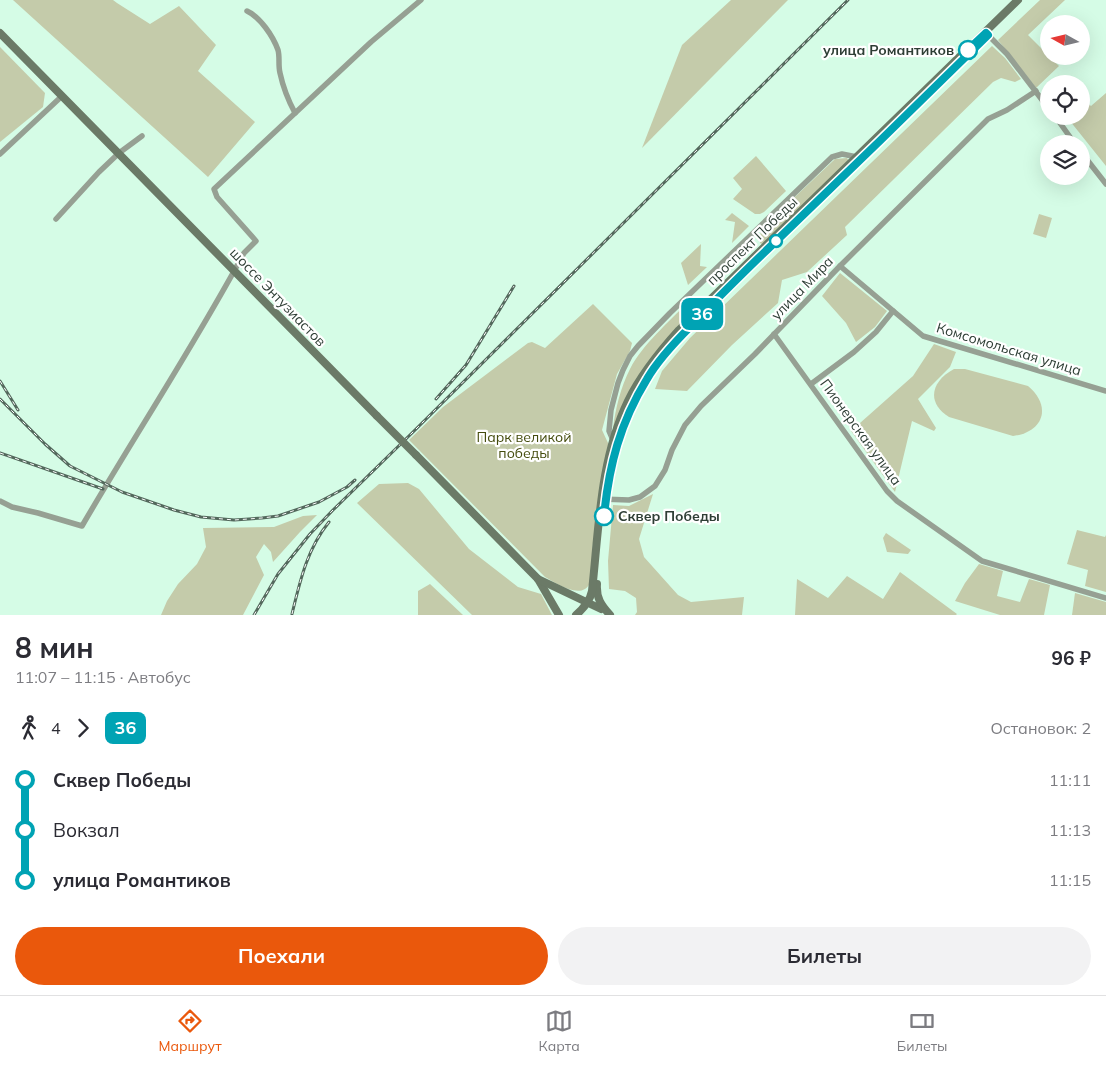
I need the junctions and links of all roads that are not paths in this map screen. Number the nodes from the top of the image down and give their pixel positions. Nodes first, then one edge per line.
1 (421, 0) edge
2 (1018, 0) edge
3 (1025, 0) edge
4 (247, 11) dead end
5 (0, 33) edge
6 (987, 34) junction
7 (1036, 91) junction
8 (62, 96) junction
9 (1040, 97) edge
10 (295, 113) junction
11 (142, 136) dead end
12 (119, 153) junction
13 (0, 154) edge
14 (857, 157) junction
15 (1090, 164) edge
16 (1106, 184) edge
17 (56, 219) dead end
18 (840, 266) junction
19 (235, 271) junction
20 (893, 311) junction
21 (774, 334) junction
22 (811, 384) junction
23 (1106, 390) edge
24 (614, 438) junction
25 (603, 499) junction
26 (0, 501) edge
27 (538, 579) junction
28 (595, 584) junction
29 (568, 593) junction
30 (1106, 598) edge
31 (587, 603) junction
32 (601, 610) junction
33 (579, 613) edge
34 (559, 615) edge
35 (610, 615) edge

1 - 10 street
2 - 6 main road, проспект Победы
3 - 6 main road, проспект Победы
4 - 10 street
5 - 8 main road, шоссе Энтузиастов
6 - 7 street
6 - 14 main road, проспект Победы
6 - 25 main road, проспект Победы
7 - 9 street
7 - 18 street, улица Мира
8 - 12 main road, шоссе Энтузиастов
8 - 13 street
10 - 19 street
11 - 12 street
12 - 17 street
12 - 19 main road, шоссе Энтузиастов
14 - 24 main road, проспект Победы
14 - 24 street
15 - 16 street
18 - 20 street, Комсомольская улица
18 - 21 street, улица Мира
19 - 26 street
19 - 27 main road, шоссе Энтузиастов, bridge
20 - 22 street
20 - 23 street, Комсомольская улица
21 - 22 street, Пионерская улица
21 - 25 street, улица Мира
22 - 30 street, Пионерская улица
24 - 25 main road, проспект Победы
25 - 28 main road, проспект Победы
27 - 29 main road
27 - 34 main road
28 - 29 main road
28 - 31 main road
28 - 35 main road
29 - 31 main road
31 - 32 main road
31 - 33 main road
32 - 33 main road
32 - 35 main road

